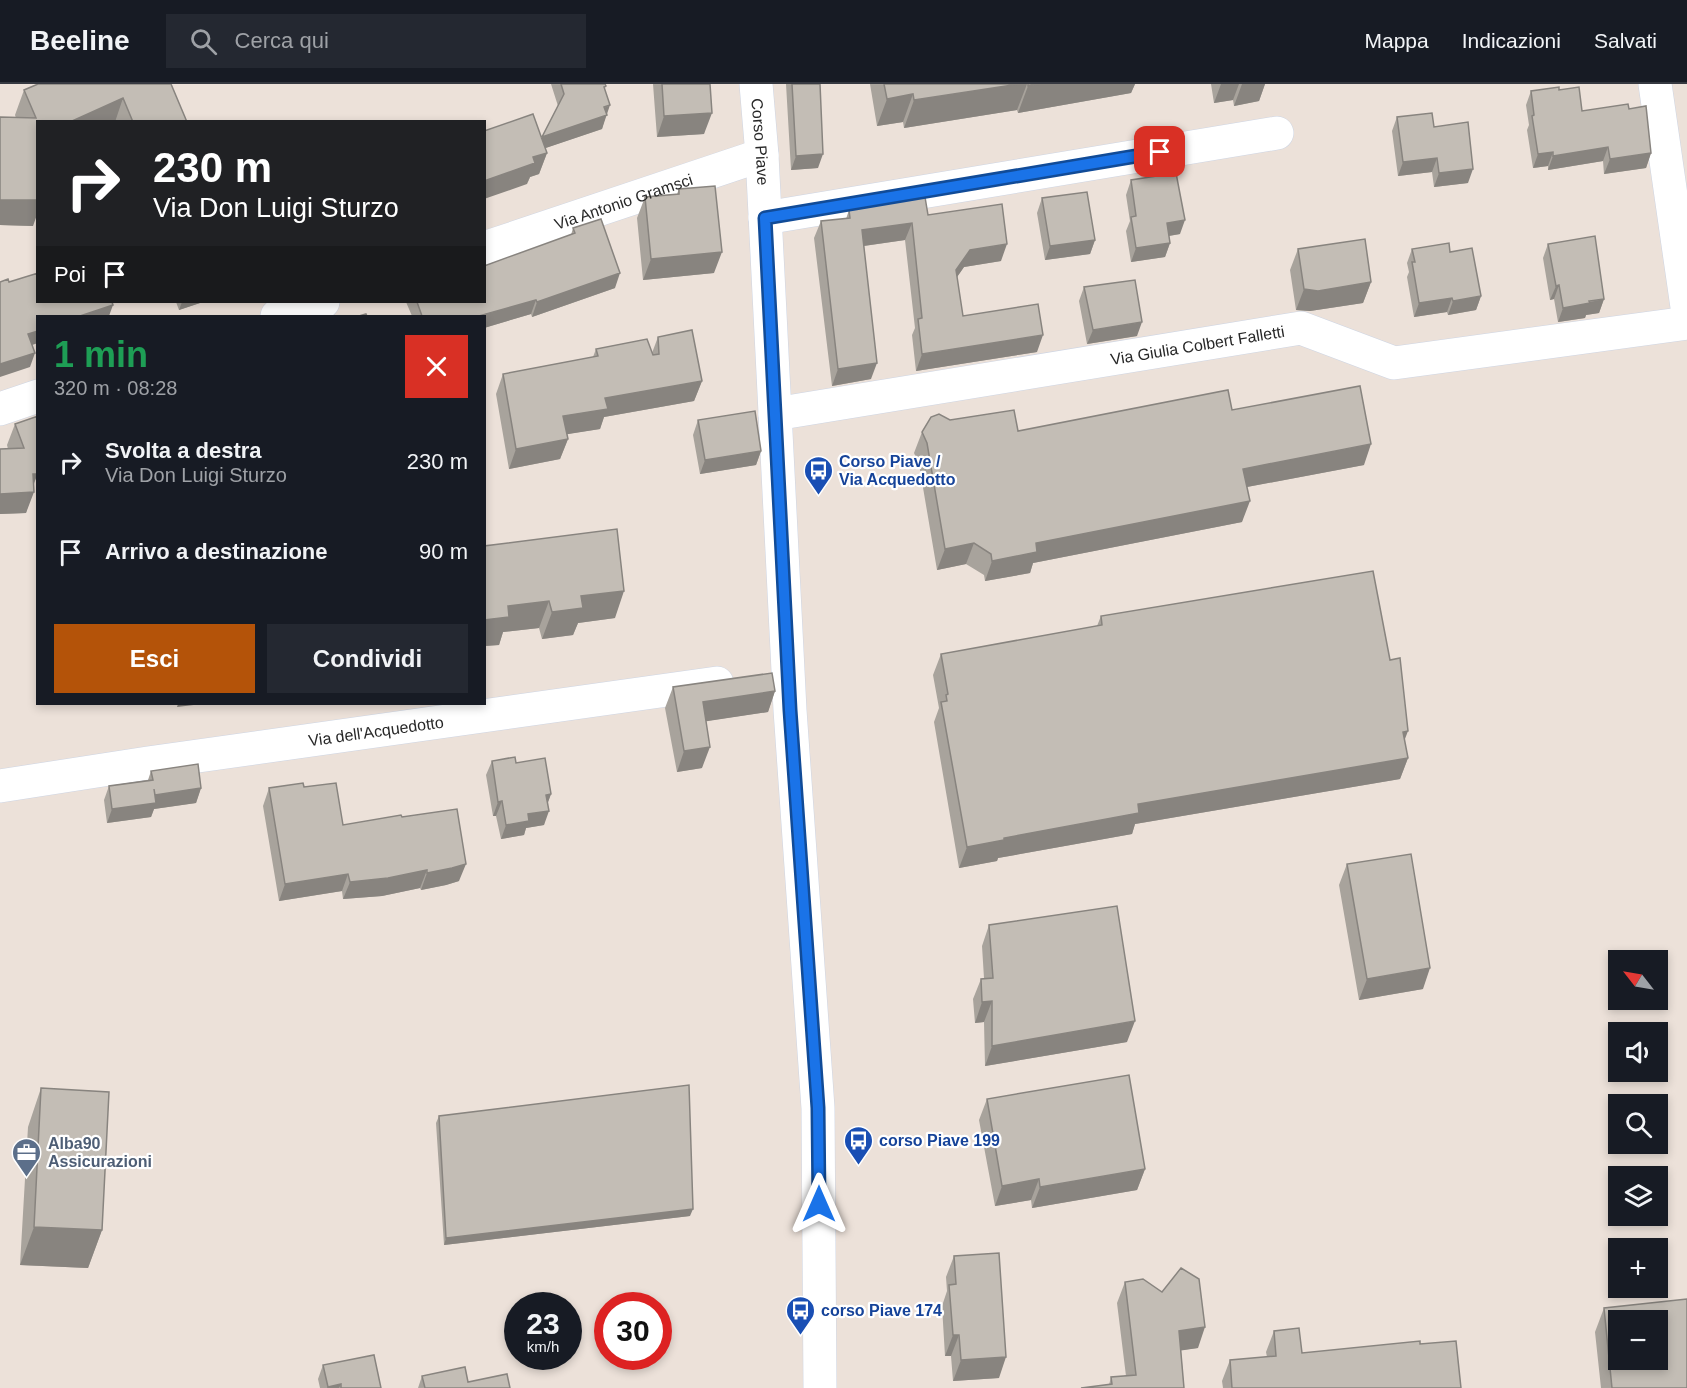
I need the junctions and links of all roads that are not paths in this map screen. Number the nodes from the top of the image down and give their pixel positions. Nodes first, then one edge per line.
1 (756, 84) edge
2 (1655, 84) edge
3 (1277, 133) dead end
4 (762, 155) junction
5 (765, 218) junction
6 (486, 247) edge
7 (319, 303) edge
8 (1687, 307) edge
9 (281, 315) edge
10 (1687, 322) edge
11 (36, 397) edge
12 (0, 409) edge
13 (775, 414) junction
14 (788, 672) junction
15 (0, 786) edge
16 (820, 1388) edge

1 - 4 street, Corso Piave
2 - 8 street
3 - 5 street
4 - 5 street, Corso Piave
4 - 6 street, Via Antonio Gramsci
5 - 13 street, Corso Piave
7 - 9 street
10 - 13 street, Via Giulia Colbert Falletti
11 - 12 street
13 - 14 street, Corso Piave
14 - 15 street, Via dell'Acquedotto
14 - 16 street, Corso Piave

